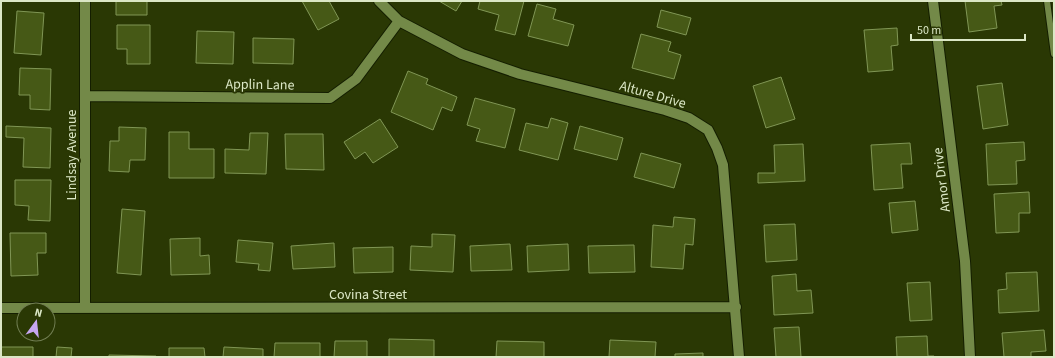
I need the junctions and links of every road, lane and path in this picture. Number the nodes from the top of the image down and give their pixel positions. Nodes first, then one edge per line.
1 (85, 1) edge
2 (379, 1) edge
3 (933, 1) edge
4 (1047, 1) edge
5 (399, 22) junction
6 (1054, 54) edge
7 (86, 96) junction
8 (736, 307) junction
9 (1, 308) edge
10 (85, 308) junction
11 (739, 357) edge
12 (970, 357) edge

1 - 7 street, Lindsay Avenue
2 - 5 street, Alture Drive
3 - 12 street, Amor Drive
4 - 6 lane
5 - 7 street, Applin Lane
5 - 8 street, Alture Drive
7 - 10 street, Lindsay Avenue
8 - 10 street, Covina Street
8 - 11 street, Alture Drive
9 - 10 street, Covina Street

